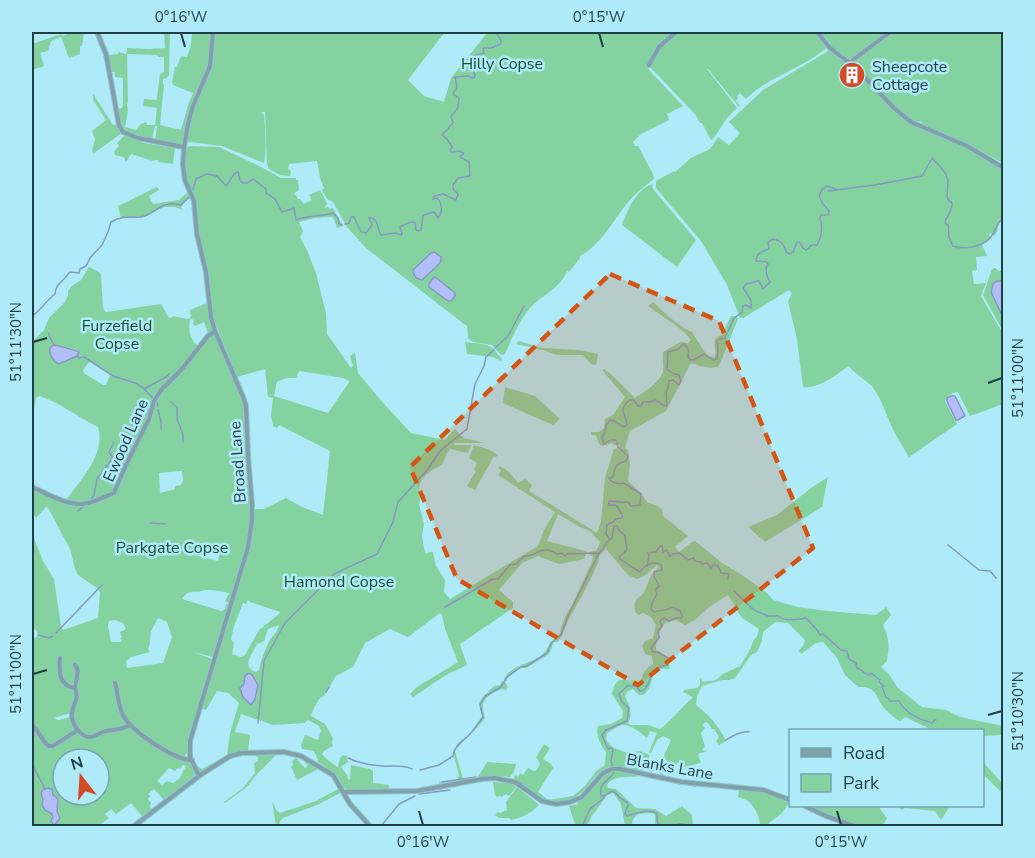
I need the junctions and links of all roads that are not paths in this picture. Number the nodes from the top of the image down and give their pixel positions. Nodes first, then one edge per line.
1 (97, 32) edge
2 (213, 32) edge
3 (676, 32) edge
4 (817, 32) edge
5 (890, 32) edge
6 (849, 63) junction
7 (649, 65) dead end
8 (184, 146) junction
9 (1004, 168) edge
10 (215, 331) junction
11 (32, 487) edge
12 (60, 658) dead end
13 (75, 665) dead end
14 (116, 683) dead end
15 (75, 688) junction
16 (130, 725) junction
17 (33, 728) edge
18 (78, 730) junction
19 (192, 760) junction
20 (199, 776) junction
21 (343, 792) junction
22 (789, 800) edge
23 (807, 807) edge
24 (134, 826) edge
25 (370, 826) edge
26 (854, 826) edge

1 - 8 street
2 - 8 street, Broad Lane
3 - 7 street
4 - 6 street
5 - 6 street
6 - 9 street
8 - 10 street, Broad Lane
10 - 11 street, Ewood Lane
10 - 19 street, Broad Lane
12 - 15 street
13 - 15 street
14 - 16 street
15 - 18 street
16 - 18 street
16 - 19 street
17 - 18 street
19 - 20 street, Broad Lane
20 - 21 street
20 - 24 street
21 - 22 street, Blanks Lane
21 - 25 street
23 - 26 street

